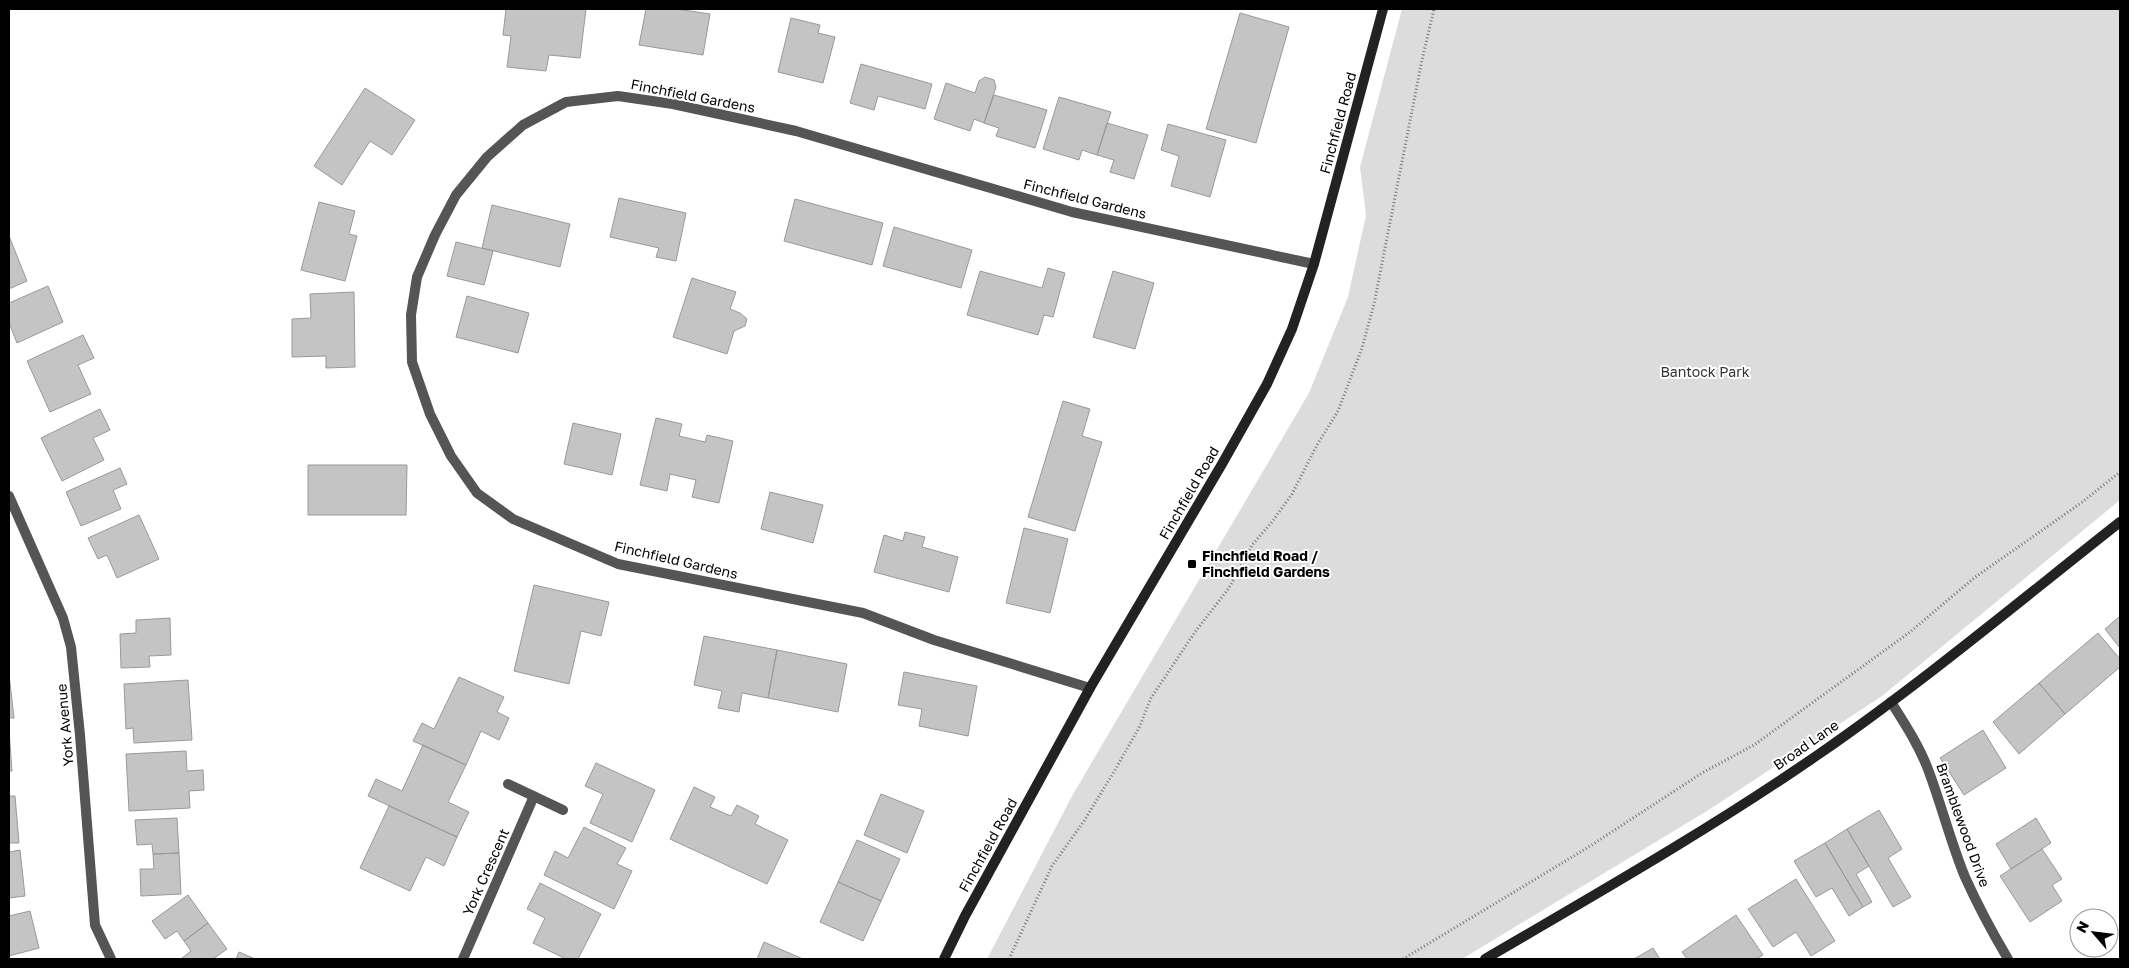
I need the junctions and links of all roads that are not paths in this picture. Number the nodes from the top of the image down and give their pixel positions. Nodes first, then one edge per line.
1 (1383, 9) edge
2 (1314, 264) junction
3 (9, 496) edge
4 (2120, 522) edge
5 (1090, 688) junction
6 (1891, 702) junction
7 (508, 784) dead end
8 (534, 796) junction
9 (563, 810) dead end
10 (111, 959) edge
11 (463, 959) edge
12 (944, 959) edge
13 (1485, 959) edge
14 (2008, 959) edge

1 - 2 street, Finchfield Road
2 - 5 street, Finchfield Road
2 - 5 street, Finchfield Gardens
3 - 10 street, York Avenue
4 - 6 street, Broad Lane
5 - 12 street, Finchfield Road
6 - 13 street, Broad Lane
6 - 14 street, Bramblewood Drive
7 - 8 street
8 - 9 street
8 - 11 street, York Crescent

